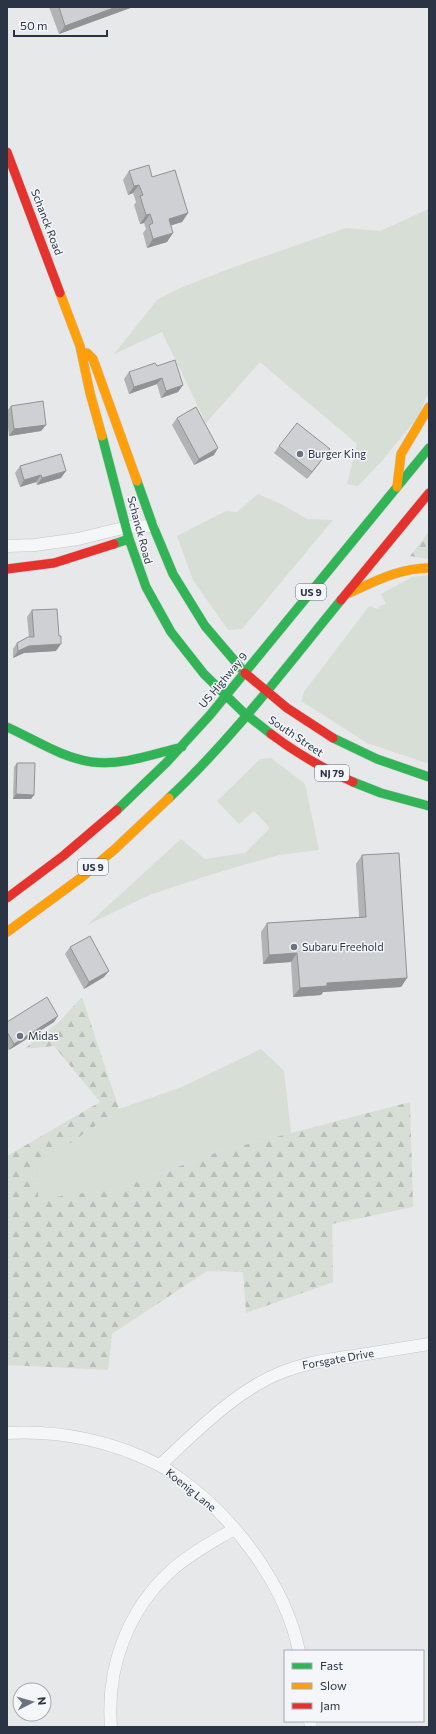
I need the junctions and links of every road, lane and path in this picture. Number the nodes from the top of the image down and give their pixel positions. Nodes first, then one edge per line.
1 (7, 152) edge
2 (80, 346) junction
3 (429, 406) edge
4 (429, 448) edge
5 (397, 487) junction
6 (429, 493) edge
7 (153, 526) junction
8 (126, 527) junction
9 (129, 540) junction
10 (7, 546) edge
11 (429, 568) edge
12 (7, 569) edge
13 (346, 594) junction
14 (245, 673) junction
15 (266, 692) junction
16 (226, 698) junction
17 (246, 716) junction
18 (7, 727) edge
19 (182, 747) junction
20 (429, 777) edge
21 (429, 806) edge
22 (7, 898) edge
23 (7, 932) edge
24 (429, 1344) edge
25 (7, 1432) edge
26 (160, 1465) junction
27 (234, 1529) junction
28 (299, 1650) edge
29 (111, 1727) edge

1 - 2 main road, Schanck Road
2 - 7 main road, Schanck Road
2 - 8 main road, Schanck Road
3 - 5 main road
4 - 5 main road, US Highway 9 / US 9
5 - 14 main road, US Highway 9 / US 9
6 - 13 main road, US 9
7 - 8 street
7 - 9 street
7 - 14 main road, Schanck Road
8 - 9 main road, Schanck Road
8 - 10 street
9 - 12 main road
9 - 16 main road, Schanck Road
11 - 13 main road
13 - 15 main road, US 9
14 - 15 main road, South Street
14 - 16 main road, US Highway 9 / US 9
15 - 17 main road, US 9
15 - 20 main road, South Street
16 - 17 main road, South Street / NJ 79
16 - 19 main road, US Highway 9 / US 9
17 - 21 main road, South Street / NJ 79
17 - 23 main road, US 9
18 - 19 main road
19 - 22 main road, US Highway 9 / US 9
24 - 26 street, Forsgate Drive
25 - 26 street, Koenig Lane
26 - 27 street, Koenig Lane
27 - 28 street, Koenig Lane
27 - 29 street

